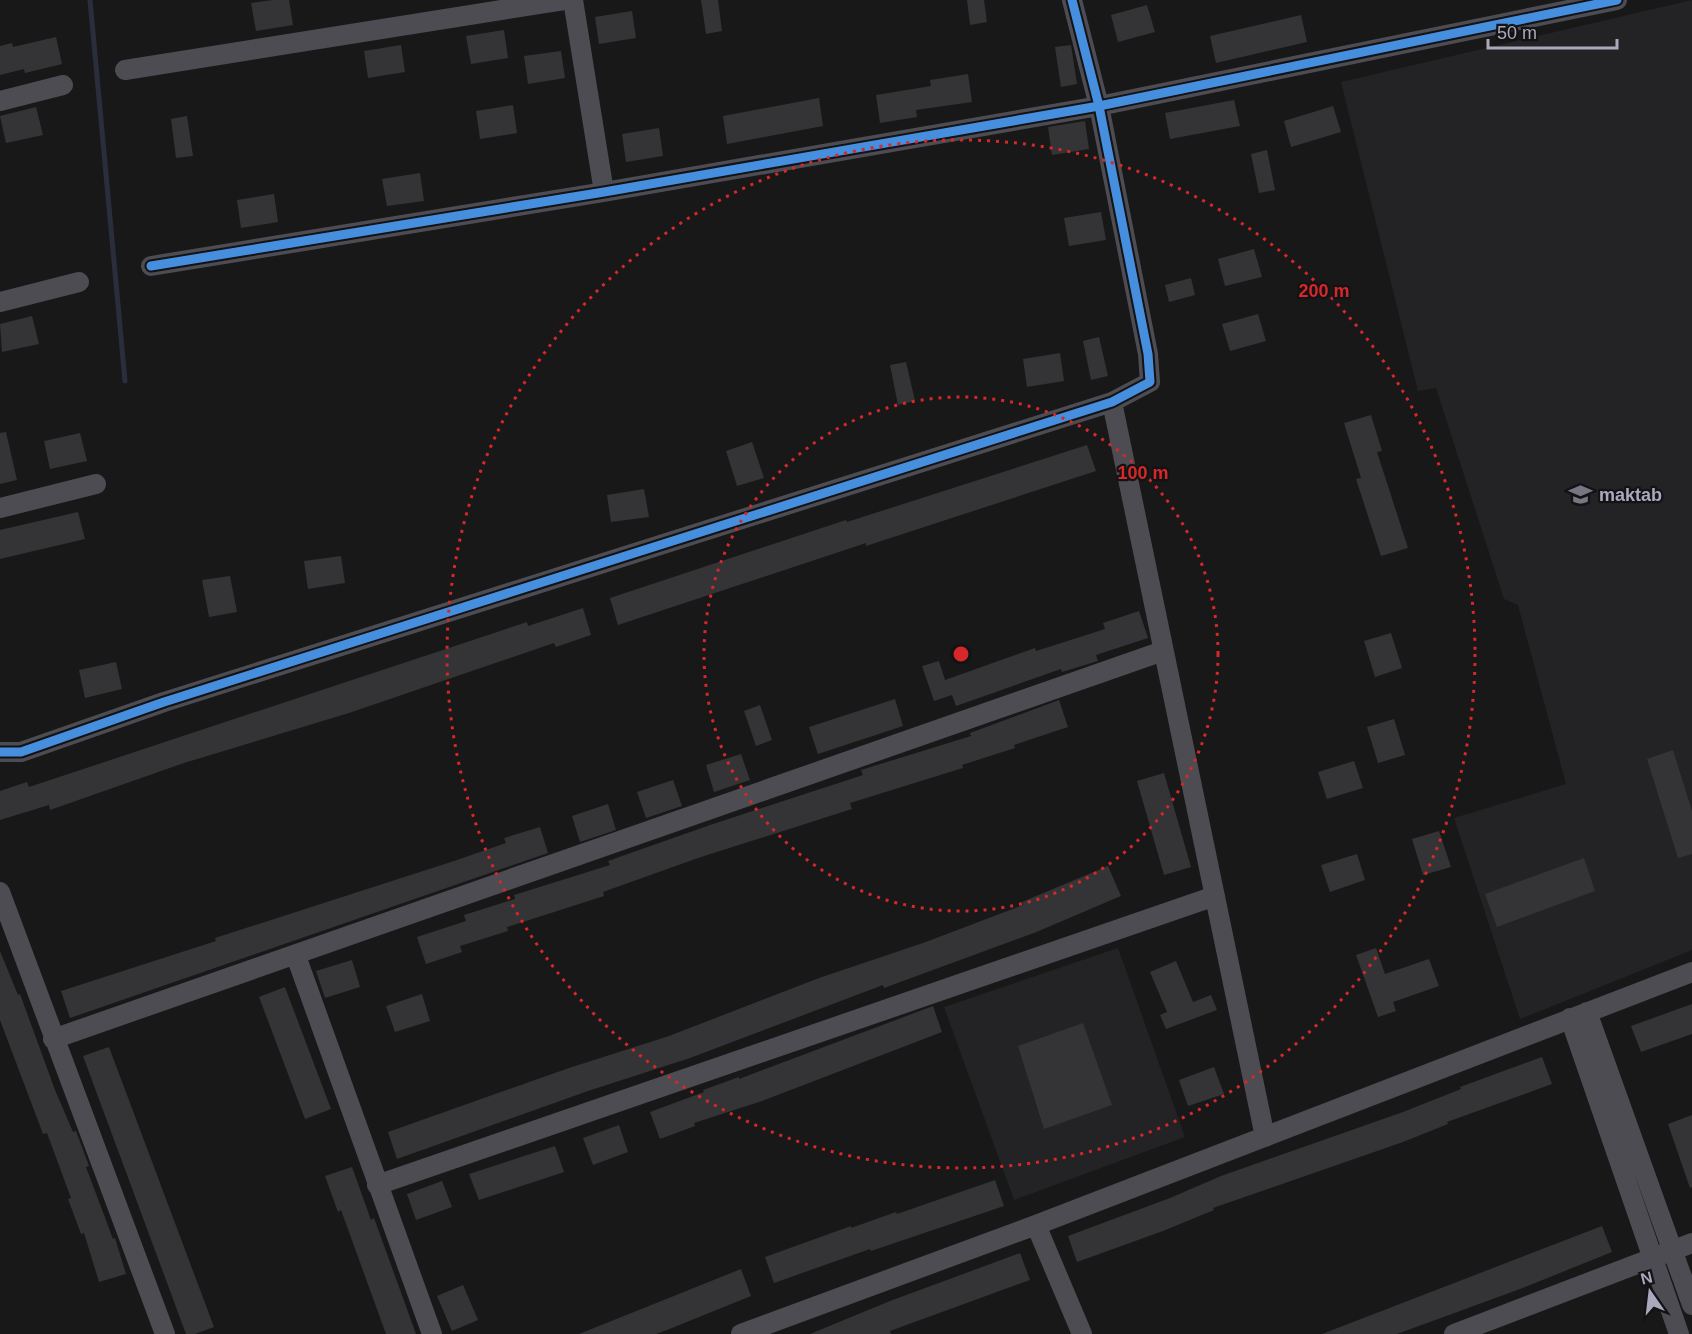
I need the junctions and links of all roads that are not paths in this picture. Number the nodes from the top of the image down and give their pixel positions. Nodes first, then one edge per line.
1 (564, 0) edge
2 (573, 0) edge
3 (1072, 0) edge
4 (1617, 0) edge
5 (124, 70) dead end
6 (63, 85) dead end
7 (0, 101) edge
8 (1099, 106) junction
9 (604, 192) junction
10 (151, 266) dead end
11 (79, 282) dead end
12 (0, 302) edge
13 (1112, 402) junction
14 (96, 484) dead end
15 (0, 508) edge
16 (1163, 651) junction
17 (0, 752) edge
18 (0, 892) edge
19 (1215, 896) junction
20 (296, 956) junction
21 (1692, 972) edge
22 (1579, 1015) junction
23 (53, 1039) junction
24 (1265, 1137) junction
25 (377, 1185) junction
26 (1036, 1225) junction
27 (1692, 1243) edge
28 (1673, 1251) junction
29 (1652, 1259) junction
30 (1692, 1305) edge
31 (165, 1334) edge
32 (432, 1334) edge
33 (741, 1334) edge
34 (1082, 1334) edge
35 (1454, 1334) edge
36 (1679, 1334) edge

1 - 5 street
2 - 9 street
3 - 8 street
4 - 8 street
6 - 7 street
8 - 9 street
8 - 13 street
9 - 10 street
11 - 12 street
13 - 16 street
13 - 17 street
14 - 15 street
16 - 19 street
16 - 20 street
18 - 23 street
19 - 24 street
19 - 25 street
20 - 23 street
20 - 25 street
21 - 22 street
22 - 24 street
22 - 28 street
22 - 29 street
23 - 31 street
24 - 26 street
25 - 32 street
26 - 33 street
26 - 34 street
27 - 28 street
28 - 29 street
28 - 30 street
29 - 35 street
29 - 36 street

